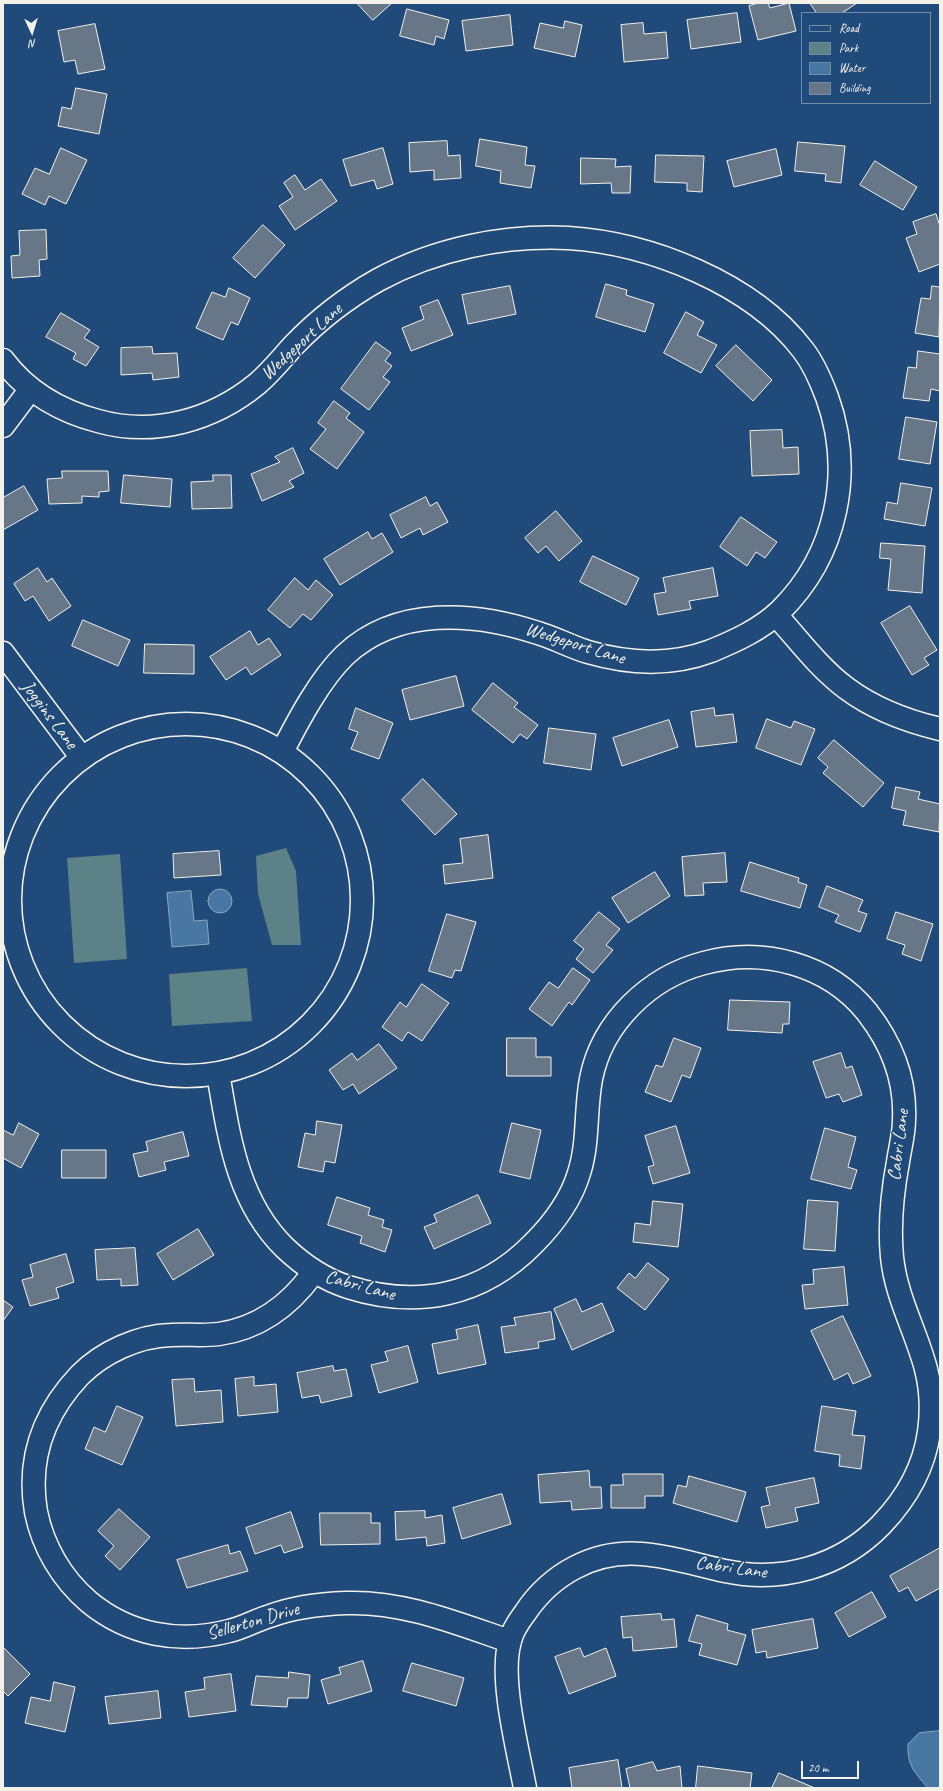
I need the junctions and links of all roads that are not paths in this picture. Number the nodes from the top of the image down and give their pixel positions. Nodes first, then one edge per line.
1 (3, 360) edge
2 (30, 390) junction
3 (3, 426) edge
4 (776, 615) junction
5 (3, 653) edge
6 (940, 729) edge
7 (282, 752) junction
8 (82, 758) junction
9 (218, 1073) junction
10 (313, 1273) junction
11 (509, 1641) junction
12 (525, 1788) edge

1 - 2 street, Wedgeport Lane
2 - 3 street
2 - 4 street, Wedgeport Lane
4 - 6 street
4 - 7 street, Wedgeport Lane
5 - 8 street, Joggins Lane
7 - 8 street
7 - 9 street
8 - 9 street
9 - 10 street, Cabri Lane
10 - 11 street, Sellerton Drive
10 - 11 street, Cabri Lane
11 - 12 street, Cabri Lane

